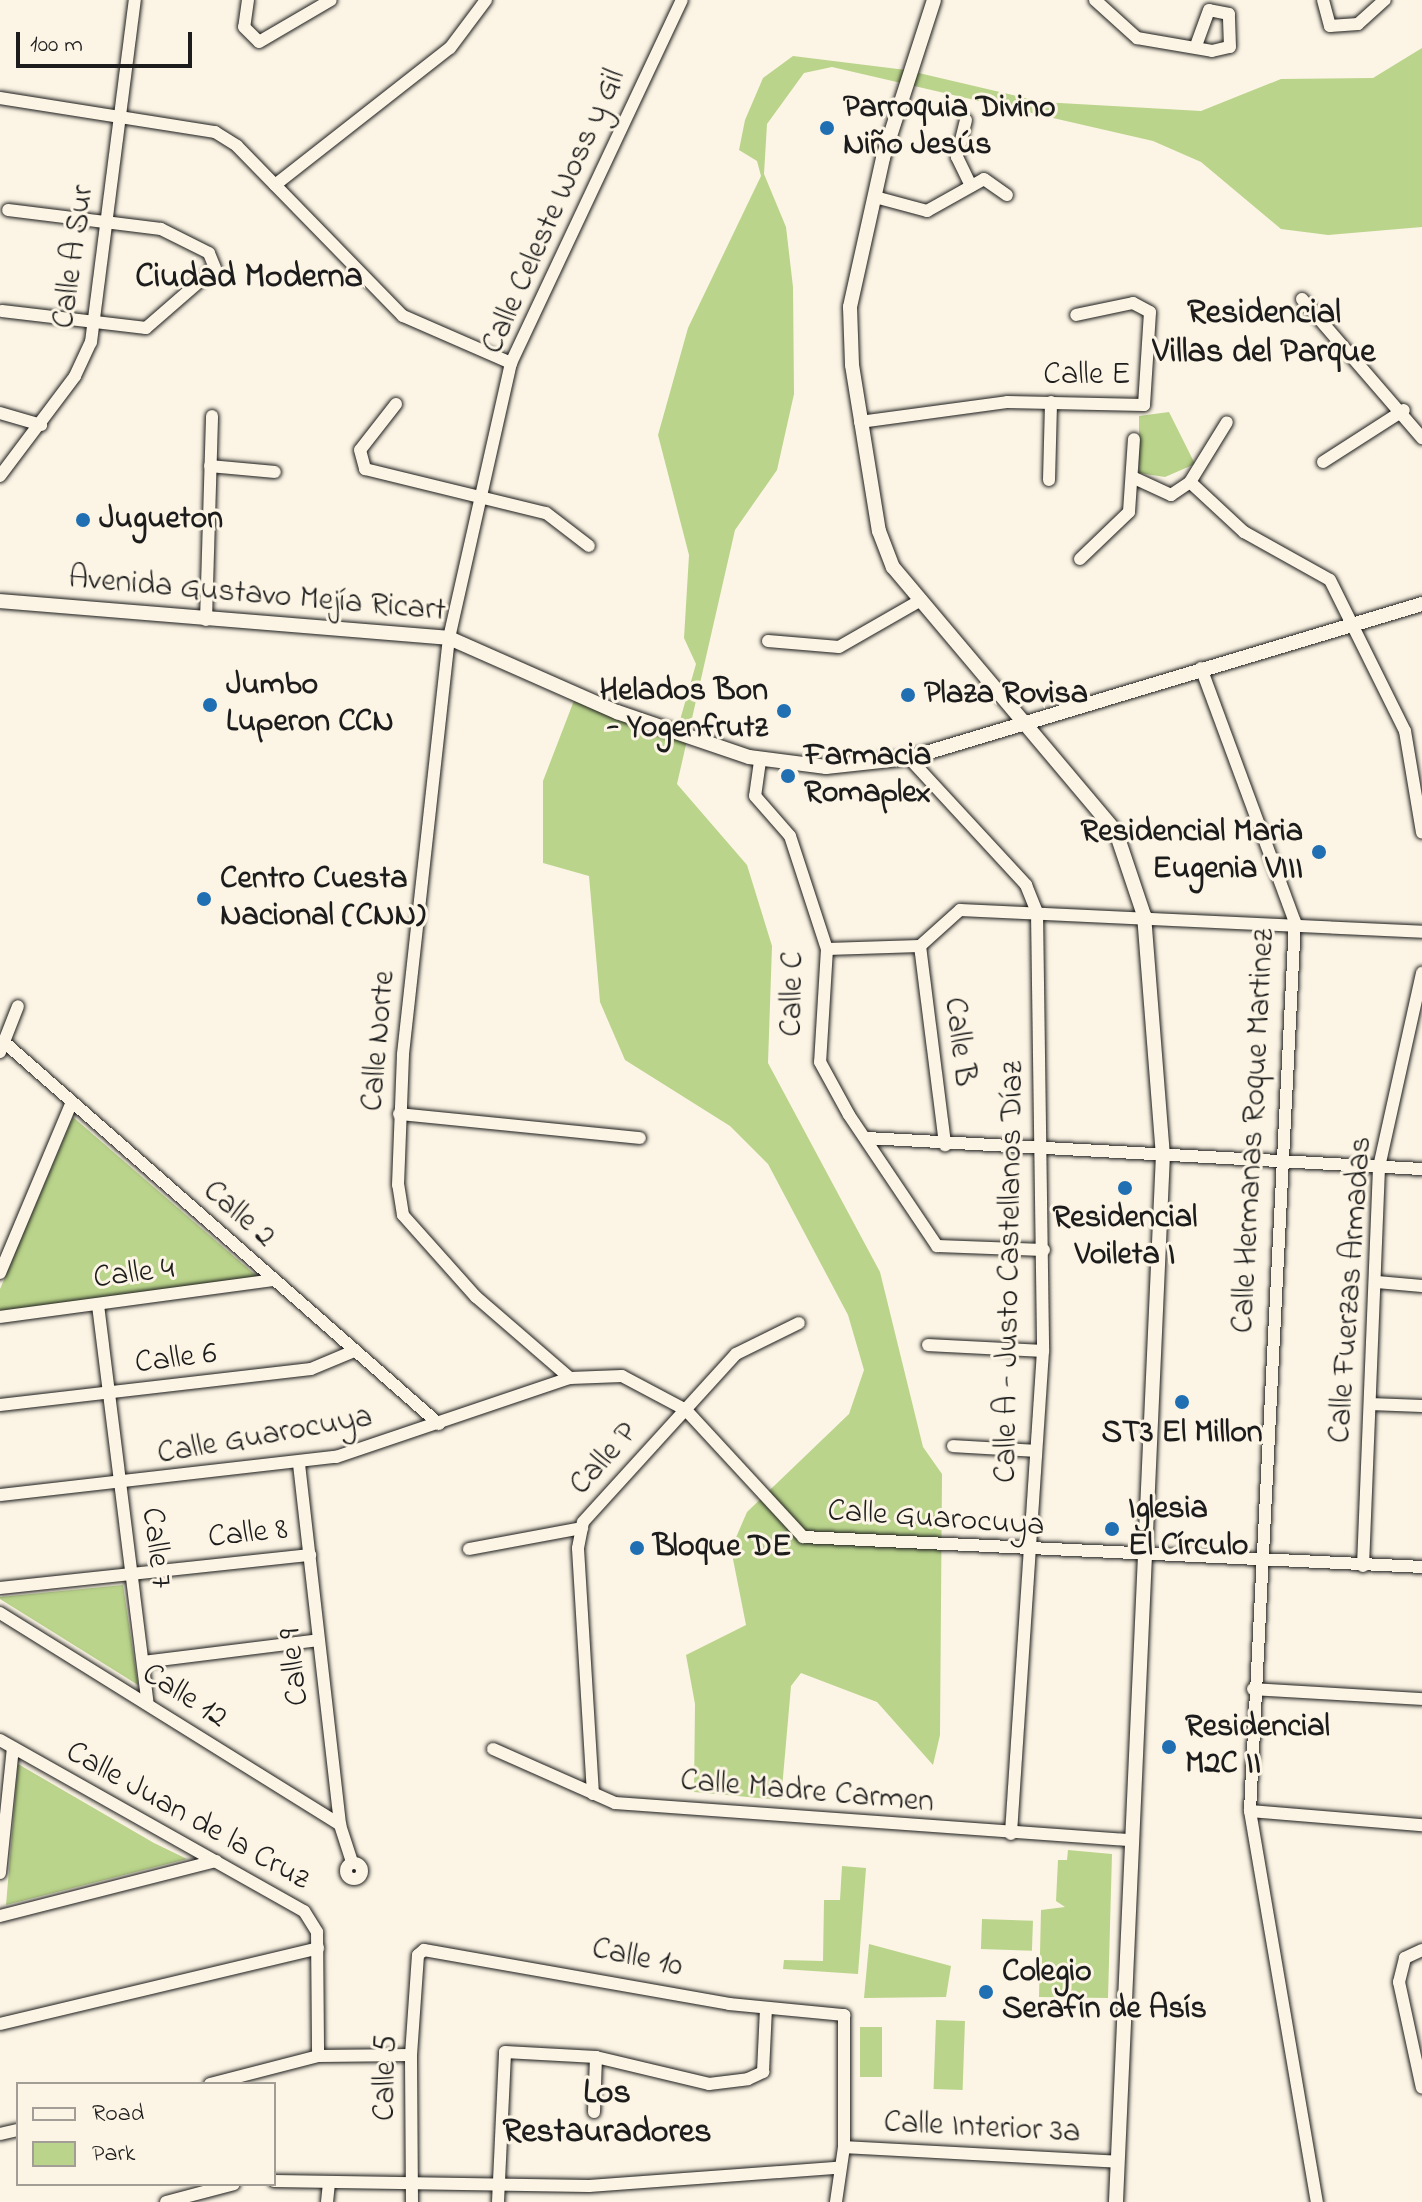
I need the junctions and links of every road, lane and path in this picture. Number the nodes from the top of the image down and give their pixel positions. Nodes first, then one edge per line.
1 (135, 0) edge
2 (248, 0) edge
3 (331, 0) edge
4 (486, 0) edge
5 (682, 0) edge
6 (934, 0) edge
7 (1095, 0) edge
8 (1323, 0) edge
9 (1385, 0) edge
10 (1197, 43) dead end
11 (0, 98) edge
12 (120, 112) junction
13 (966, 120) dead end
14 (275, 185) junction
15 (971, 186) junction
16 (1007, 195) dead end
17 (875, 197) junction
18 (8, 210) dead end
19 (107, 219) junction
20 (1302, 299) dead end
21 (2, 311) dead end
22 (1076, 315) dead end
23 (96, 321) junction
24 (511, 363) junction
25 (1051, 402) junction
26 (396, 404) dead end
27 (1404, 410) junction
28 (0, 413) edge
29 (212, 416) dead end
30 (860, 422) junction
31 (1227, 422) dead end
32 (41, 425) junction
33 (1422, 438) edge
34 (1134, 439) dead end
35 (1323, 462) dead end
36 (210, 466) junction
37 (275, 472) dead end
38 (0, 476) edge
39 (1132, 477) junction
40 (1049, 480) dead end
41 (1190, 482) junction
42 (481, 499) junction
43 (589, 546) dead end
44 (1080, 559) dead end
45 (921, 600) junction
46 (0, 601) edge
47 (1422, 604) edge
48 (206, 620) junction
49 (1355, 624) junction
50 (449, 638) junction
51 (768, 641) dead end
52 (1201, 668) junction
53 (1026, 723) junction
54 (909, 758) junction
55 (760, 761) junction
56 (1422, 825) edge
57 (1422, 833) edge
58 (1037, 912) junction
59 (1144, 915) junction
60 (1295, 922) junction
61 (1422, 932) edge
62 (920, 946) junction
63 (827, 949) junction
64 (1422, 973) edge
65 (18, 1006) dead end
66 (1422, 1033) edge
67 (1408, 1035) junction
68 (2, 1047) edge
69 (71, 1104) junction
70 (399, 1114) junction
71 (640, 1138) dead end
72 (867, 1138) junction
73 (945, 1145) junction
74 (1045, 1150) junction
75 (1163, 1154) junction
76 (1279, 1161) junction
77 (1379, 1167) junction
78 (1422, 1169) edge
79 (1044, 1250) junction
80 (0, 1273) edge
81 (273, 1280) junction
82 (1377, 1282) junction
83 (1422, 1286) edge
84 (98, 1305) junction
85 (0, 1317) edge
86 (799, 1323) dead end
87 (928, 1345) dead end
88 (354, 1351) junction
89 (1043, 1351) junction
90 (570, 1378) junction
91 (109, 1394) junction
92 (1370, 1404) junction
93 (0, 1405) edge
94 (1422, 1406) edge
95 (686, 1410) junction
96 (439, 1424) junction
97 (953, 1446) dead end
98 (1036, 1451) junction
99 (299, 1464) junction
100 (121, 1487) junction
101 (0, 1495) edge
102 (582, 1528) junction
103 (469, 1549) dead end
104 (1029, 1552) junction
105 (310, 1555) junction
106 (1145, 1559) junction
107 (1259, 1564) junction
108 (1363, 1566) junction
109 (1422, 1567) edge
110 (132, 1573) junction
111 (0, 1588) edge
112 (0, 1613) edge
113 (319, 1640) junction
114 (143, 1662) junction
115 (1253, 1689) junction
116 (1422, 1699) edge
117 (147, 1701) junction
118 (0, 1740) edge
119 (13, 1748) junction
120 (493, 1749) dead end
121 (593, 1794) junction
122 (1250, 1811) junction
123 (340, 1825) junction
124 (1422, 1825) edge
125 (1011, 1834) junction
126 (1128, 1840) junction
127 (216, 1861) junction
128 (352, 1863) dead end
129 (0, 1873) edge
130 (0, 1916) edge
131 (318, 1948) junction
132 (1422, 1950) edge
133 (418, 1955) joint
134 (766, 2009) junction
135 (0, 2024) edge
136 (411, 2055) junction
137 (318, 2056) junction
138 (596, 2057) junction
139 (218, 2082) edge
140 (1421, 2083) edge
141 (594, 2112) dead end
142 (844, 2147) junction
143 (1117, 2162) junction
144 (837, 2168) junction
145 (276, 2181) edge
146 (329, 2182) junction
147 (413, 2184) junction
148 (226, 2186) edge
149 (499, 2186) junction
150 (166, 2202) edge
151 (327, 2202) edge
152 (412, 2202) edge
153 (498, 2202) edge
154 (836, 2202) edge
155 (1116, 2202) edge
156 (1317, 2202) edge

1 - 12 street, Calle A Sur
2 - 3 street
4 - 14 street
5 - 24 street, Calle Celeste Woss y Gil
6 - 17 street
7 - 10 street
8 - 9 street
11 - 12 street
12 - 14 street
12 - 19 street, Calle A Sur
13 - 15 street
14 - 24 street
15 - 16 street
15 - 17 street
17 - 30 street
18 - 19 street
19 - 23 street, Calle A Sur
19 - 23 street
20 - 27 street
21 - 23 street
22 - 25 street, Calle E
23 - 32 street, Calle A Sur
24 - 42 street, Calle Celeste Woss y Gil
25 - 30 street, Calle E
25 - 40 street
26 - 42 street
27 - 33 street
27 - 35 street
28 - 32 street
29 - 36 street
30 - 45 street
31 - 41 street
32 - 38 street, Calle A Sur
34 - 39 street
36 - 37 street
36 - 48 street
39 - 41 street
39 - 44 street
41 - 49 street
42 - 43 street
42 - 50 street, Calle Norte
45 - 51 street
45 - 53 street
46 - 48 street, Avenida Gustavo Mejía Ricart
47 - 49 street, Avenida Gustavo Mejía Ricart
48 - 50 street, Avenida Gustavo Mejía Ricart
49 - 52 street, Avenida Gustavo Mejía Ricart
49 - 56 street
50 - 55 street, Avenida Gustavo Mejía Ricart
50 - 70 street, Calle Norte
52 - 53 street, Avenida Gustavo Mejía Ricart
52 - 60 street, Calle Hermanas Roque Martinez
53 - 54 street, Avenida Gustavo Mejía Ricart
53 - 59 street
54 - 55 street, Avenida Gustavo Mejía Ricart
54 - 58 street, Calle A - Justo Castellanos Díaz
55 - 63 street, Calle C
56 - 57 street
58 - 59 street
58 - 62 street
58 - 74 street, Calle A - Justo Castellanos Díaz
59 - 60 street
59 - 75 street
60 - 61 street
60 - 76 street, Calle Hermanas Roque Martinez
62 - 63 street
62 - 73 street, Calle B
63 - 72 street, Calle C
64 - 67 street, Calle Fuerzas Armadas
65 - 68 street
66 - 67 street
67 - 77 street, Calle Fuerzas Armadas
68 - 69 street, Calle 2
69 - 80 street
69 - 81 street, Calle 2
70 - 71 street
70 - 90 street, Calle Norte
72 - 73 street
72 - 79 street, Calle C
73 - 74 street
74 - 75 street
74 - 79 street, Calle A - Justo Castellanos Díaz
75 - 76 street
75 - 106 street
76 - 77 street
76 - 107 street, Calle Hermanas Roque Martinez
77 - 78 street
77 - 82 street, Calle Fuerzas Armadas
79 - 89 street, Calle A - Justo Castellanos Díaz
81 - 84 street, Calle 4
81 - 88 street, Calle 2
82 - 83 street
82 - 92 street, Calle Fuerzas Armadas
84 - 85 street, Calle 4
84 - 91 street, Calle 7
86 - 95 street, Calle P
87 - 89 street
88 - 91 street, Calle 6
88 - 96 street, Calle 2
89 - 98 street, Calle A - Justo Castellanos Díaz
90 - 95 street, Calle Guarocuya
90 - 96 street, Calle Guarocuya
91 - 93 street, Calle 6
91 - 100 street, Calle 7
92 - 94 street
92 - 108 street, Calle Fuerzas Armadas
95 - 102 street, Calle P
95 - 104 street, Calle Guarocuya
96 - 99 street, Calle Guarocuya
97 - 98 street
98 - 104 street, Calle A - Justo Castellanos Díaz
99 - 100 street, Calle Guarocuya
99 - 105 street, Calle 9
100 - 101 street, Calle Guarocuya
100 - 110 street, Calle 7
102 - 103 street
102 - 121 street, Calle P
104 - 106 street, Calle Guarocuya
104 - 125 street, Calle A - Justo Castellanos Díaz
105 - 110 street, Calle 8
105 - 113 street, Calle 9
106 - 107 street, Calle Guarocuya
106 - 126 street
107 - 108 street, Calle Guarocuya
107 - 115 street, Calle Hermanas Roque Martinez
108 - 109 street, Calle Guarocuya
110 - 111 street, Calle 8
110 - 114 street, Calle 7
112 - 117 street, Calle 12
113 - 114 street
113 - 123 street, Calle 9
114 - 117 street, Calle 7
115 - 116 street
115 - 122 street, Calle Hermanas Roque Martinez
117 - 123 street, Calle 12
118 - 119 street, Calle Juan de la Cruz
119 - 127 street, Calle Juan de la Cruz
119 - 129 street
120 - 121 street, Calle Madre Carmen
121 - 125 street, Calle Madre Carmen
122 - 124 street
122 - 156 street, Calle Hermanas Roque Martinez
123 - 128 street, Calle 9
125 - 126 street, Calle Madre Carmen
126 - 143 street
127 - 130 street
127 - 131 street, Calle Juan de la Cruz
131 - 135 street
131 - 137 street, Calle Juan de la Cruz
132 - 140 street
133 - 134 street, Calle 10
133 - 136 street, Calle 5
134 - 138 street
134 - 142 street, Calle 10
136 - 137 street
136 - 147 street, Calle 5
137 - 139 street
138 - 141 street
138 - 149 street
142 - 143 street, Calle Interior 3a
142 - 144 street
143 - 155 street
144 - 149 street
144 - 154 street
145 - 146 street
146 - 147 street
146 - 151 street
147 - 149 street
147 - 152 street, Calle 5
148 - 150 street
149 - 153 street

